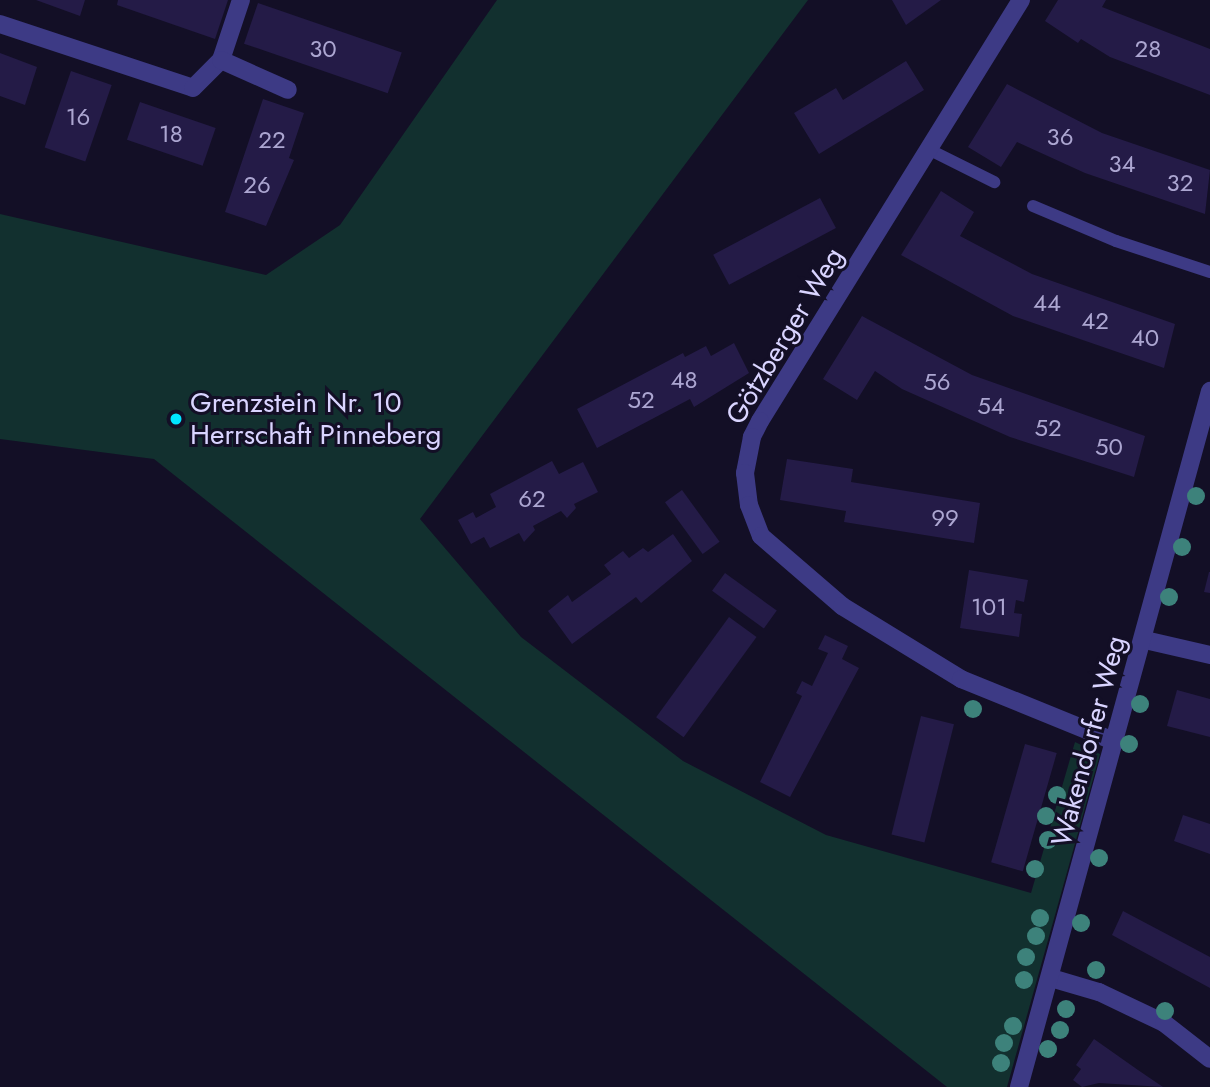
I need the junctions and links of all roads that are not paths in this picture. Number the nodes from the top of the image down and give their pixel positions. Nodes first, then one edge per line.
1 (241, 0) edge
2 (1021, 0) edge
3 (0, 24) edge
4 (220, 60) junction
5 (288, 90) dead end
6 (930, 150) junction
7 (994, 182) dead end
8 (1033, 206) dead end
9 (1210, 272) edge
10 (1208, 403) edge
11 (1145, 640) junction
12 (1210, 656) edge
13 (1116, 741) junction
14 (1051, 978) junction
15 (1210, 1059) edge
16 (1020, 1087) edge

1 - 4 street
2 - 6 street, Götzberger Weg
3 - 4 street
4 - 5 street
6 - 7 lane
6 - 13 street, Götzberger Weg
8 - 9 lane
10 - 11 street, Wakendorfer Weg
11 - 12 street
11 - 13 street, Wakendorfer Weg
13 - 14 street, Wakendorfer Weg
14 - 15 street
14 - 16 street, Wakendorfer Weg

